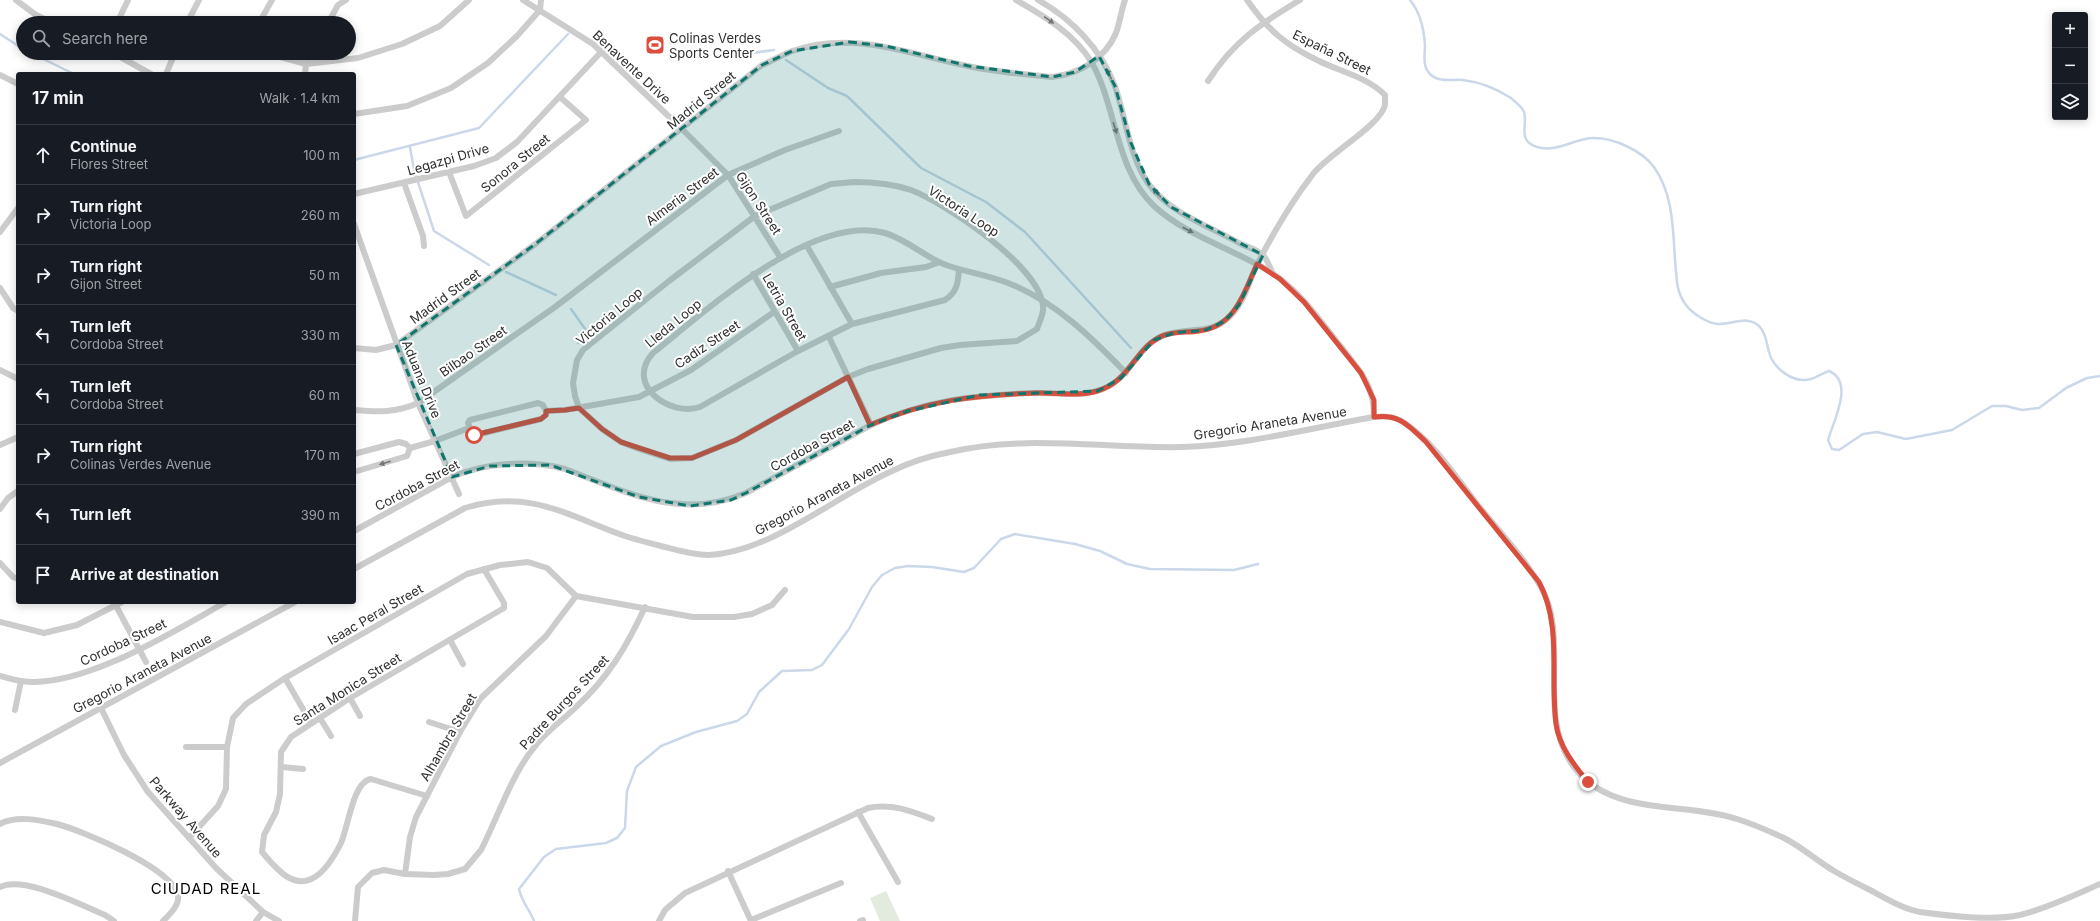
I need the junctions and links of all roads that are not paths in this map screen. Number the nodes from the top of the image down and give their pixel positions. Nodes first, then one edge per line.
1 (16, 0) edge
2 (128, 0) edge
3 (199, 0) edge
4 (272, 0) edge
5 (346, 0) edge
6 (469, 0) edge
7 (523, 0) edge
8 (540, 0) edge
9 (1016, 0) edge
10 (1038, 0) edge
11 (1125, 0) edge
12 (1247, 0) edge
13 (1300, 0) edge
14 (540, 10) junction
15 (40, 16) edge
16 (120, 16) edge
17 (191, 16) edge
18 (263, 16) edge
19 (332, 16) edge
20 (1262, 22) junction
21 (602, 51) junction
22 (1099, 56) junction
23 (356, 58) edge
24 (125, 60) edge
25 (172, 60) edge
26 (291, 60) edge
27 (308, 60) edge
28 (341, 60) edge
29 (1091, 63) junction
30 (306, 64) junction
31 (147, 72) edge
32 (167, 72) edge
33 (305, 72) edge
34 (0, 75) edge
35 (1208, 81) dead end
36 (16, 83) edge
37 (560, 97) junction
38 (356, 114) edge
39 (682, 129) junction
40 (839, 131) dead end
41 (449, 172) junction
42 (728, 175) junction
43 (404, 183) junction
44 (356, 194) edge
45 (16, 211) edge
46 (755, 216) junction
47 (356, 230) edge
48 (0, 232) edge
49 (424, 246) dead end
50 (807, 246) junction
51 (1263, 255) junction
52 (780, 257) junction
53 (937, 263) junction
54 (1257, 264) junction
55 (959, 270) junction
56 (753, 274) junction
57 (1273, 274) junction
58 (830, 287) junction
59 (0, 288) edge
60 (1041, 300) junction
61 (555, 307) joint
62 (16, 310) edge
63 (774, 312) junction
64 (852, 324) junction
65 (829, 336) junction
66 (396, 344) junction
67 (356, 348) edge
68 (798, 351) junction
69 (0, 370) edge
70 (1126, 373) junction
71 (848, 377) junction
72 (16, 378) edge
73 (650, 391) junction
74 (418, 403) junction
75 (579, 408) junction
76 (356, 410) edge
77 (546, 411) junction
78 (1374, 417) junction
79 (870, 425) junction
80 (469, 428) junction
81 (16, 438) edge
82 (435, 441) junction
83 (0, 445) edge
84 (410, 448) junction
85 (356, 453) edge
86 (356, 471) edge
87 (452, 477) junction
88 (16, 492) edge
89 (459, 494) dead end
90 (0, 509) edge
91 (356, 530) edge
92 (0, 563) edge
93 (356, 568) edge
94 (484, 569) junction
95 (16, 578) edge
96 (785, 590) dead end
97 (576, 596) junction
98 (115, 604) edge
99 (222, 604) edge
100 (291, 604) edge
101 (644, 607) junction
102 (0, 622) edge
103 (450, 640) junction
104 (139, 648) junction
105 (146, 662) dead end
106 (462, 664) dead end
107 (0, 676) edge
108 (285, 678) junction
109 (21, 682) junction
110 (350, 698) junction
111 (101, 708) junction
112 (15, 710) dead end
113 (360, 716) dead end
114 (320, 718) junction
115 (429, 722) dead end
116 (311, 723) junction
117 (460, 732) junction
118 (331, 736) dead end
119 (228, 746) junction
120 (186, 747) dead end
121 (0, 763) edge
122 (282, 767) junction
123 (303, 769) dead end
124 (427, 796) junction
125 (858, 812) junction
126 (932, 819) dead end
127 (0, 824) edge
128 (189, 838) junction
129 (728, 871) junction
130 (405, 874) junction
131 (898, 882) dead end
132 (841, 883) dead end
133 (2100, 884) edge
134 (0, 887) edge
135 (263, 912) junction
136 (114, 921) edge
137 (163, 921) edge
138 (256, 921) edge
139 (279, 921) edge
140 (355, 921) edge
141 (659, 921) edge
142 (751, 921) edge

1 - 15 street
2 - 16 street
3 - 17 street
4 - 18 street
5 - 19 street
6 - 23 street
7 - 14 street, Benavente Drive
8 - 14 street
9 -> 29 street
10 - 22 street
11 - 22 street, Madrid Street
12 - 20 street, España Street
13 - 20 street
14 - 21 street, Benavente Drive
14 - 38 street
20 - 35 street
20 - 51 street, España Street
21 - 37 street, Legazpi Drive
21 - 39 street, Benavente Drive
22 - 29 street, Madrid Street
51 -> 22 street
24 - 31 street
25 - 32 street
26 - 30 street
27 - 30 street
28 - 30 street
29 - 39 street, Madrid Street
29 -> 54 street
30 - 33 street
34 - 36 street
37 - 41 street, Legazpi Drive
37 - 41 street, Sonora Street
39 - 42 street, Gijon Street
39 - 66 street, Madrid Street
40 - 42 street, Almeria Street
41 - 43 street, Legazpi Drive
42 - 46 street, Gijon Street
42 - 61 street, Almeria Street
43 - 44 street, Legazpi Drive
43 - 49 street
45 - 48 street
46 - 52 street, Gijon Street
46 - 60 street, Victoria Loop
46 - 75 street, Victoria Loop
47 - 66 street, Aduana Drive
50 - 52 street, Lleda Loop
50 - 53 street, Lleda Loop
50 - 58 street
51 - 54 street, Cordoba Street
51 - 57 street
52 - 56 street, Lleda Loop
53 - 55 street, Lleda Loop
53 - 58 street
54 - 57 street
54 - 70 street, Cordoba Street
55 - 60 street, Lleda Loop
55 - 64 street
56 - 63 street, Letria Street
56 - 73 street, Lleda Loop
57 - 78 street
58 - 64 street
59 - 62 street
60 - 70 street, Lleda Loop
60 - 71 street
61 - 74 street, Bilbao Street
63 - 68 street, Letria Street
63 - 73 street, Cadiz Street
64 - 65 street
65 - 68 street
65 - 71 street
66 - 67 street, Madrid Street
66 - 74 street, Aduana Drive
68 - 73 street
69 - 72 street
70 - 79 street, Cordoba Street
71 - 75 street
71 - 79 street
73 - 75 street, Cadiz Street
74 - 76 street, Bilbao Street
74 - 82 street, Aduana Drive
75 - 77 street, Cadiz Street
77 - 80 street
77 - 80 street
78 - 93 street, Gregorio Araneta Avenue
78 - 133 street, Gregorio Araneta Avenue
79 - 87 street, Cordoba Street
80 - 82 street
81 - 83 street
82 - 84 street
82 - 87 street, Aduana Drive
84 - 85 street
84 -> 86 street
87 - 89 street, Aduana Drive
87 - 91 street, Cordoba Street
88 - 90 street
92 - 95 street
94 - 97 street, Isaac Peral Street
94 - 103 street, Santa Monica Street
94 - 108 street, Isaac Peral Street
96 - 101 street
97 - 101 street
97 - 117 street, Alhambra Street
98 - 102 street
98 - 104 street
99 - 104 street, Cordoba Street
100 - 111 street, Gregorio Araneta Avenue
101 - 130 street, Padre Burgos Street
103 - 106 street
103 - 110 street, Santa Monica Street
104 - 105 street
104 - 109 street, Cordoba Street
107 - 109 street, Cordoba Street
108 - 116 street
108 - 119 street, Isaac Peral Street
109 - 112 street
110 - 113 street
110 - 114 street, Santa Monica Street
111 - 121 street, Gregorio Araneta Avenue
111 - 128 street, Parkway Avenue
114 - 116 street, Santa Monica Street
114 - 118 street
115 - 117 street
116 - 122 street, Santa Monica Street
117 - 124 street, Alhambra Street
119 - 120 street
119 - 128 street, Isaac Peral Street
122 - 123 street
122 - 124 street, Santa Monica Street
124 - 130 street, Alhambra Street
125 - 126 street
125 - 129 street
125 - 131 street
127 - 137 street
128 - 135 street, Parkway Avenue
129 - 141 street
129 - 142 street
130 - 140 street, Padre Burgos Street
132 - 142 street
134 - 136 street
135 - 138 street
135 - 139 street, Parkway Avenue

